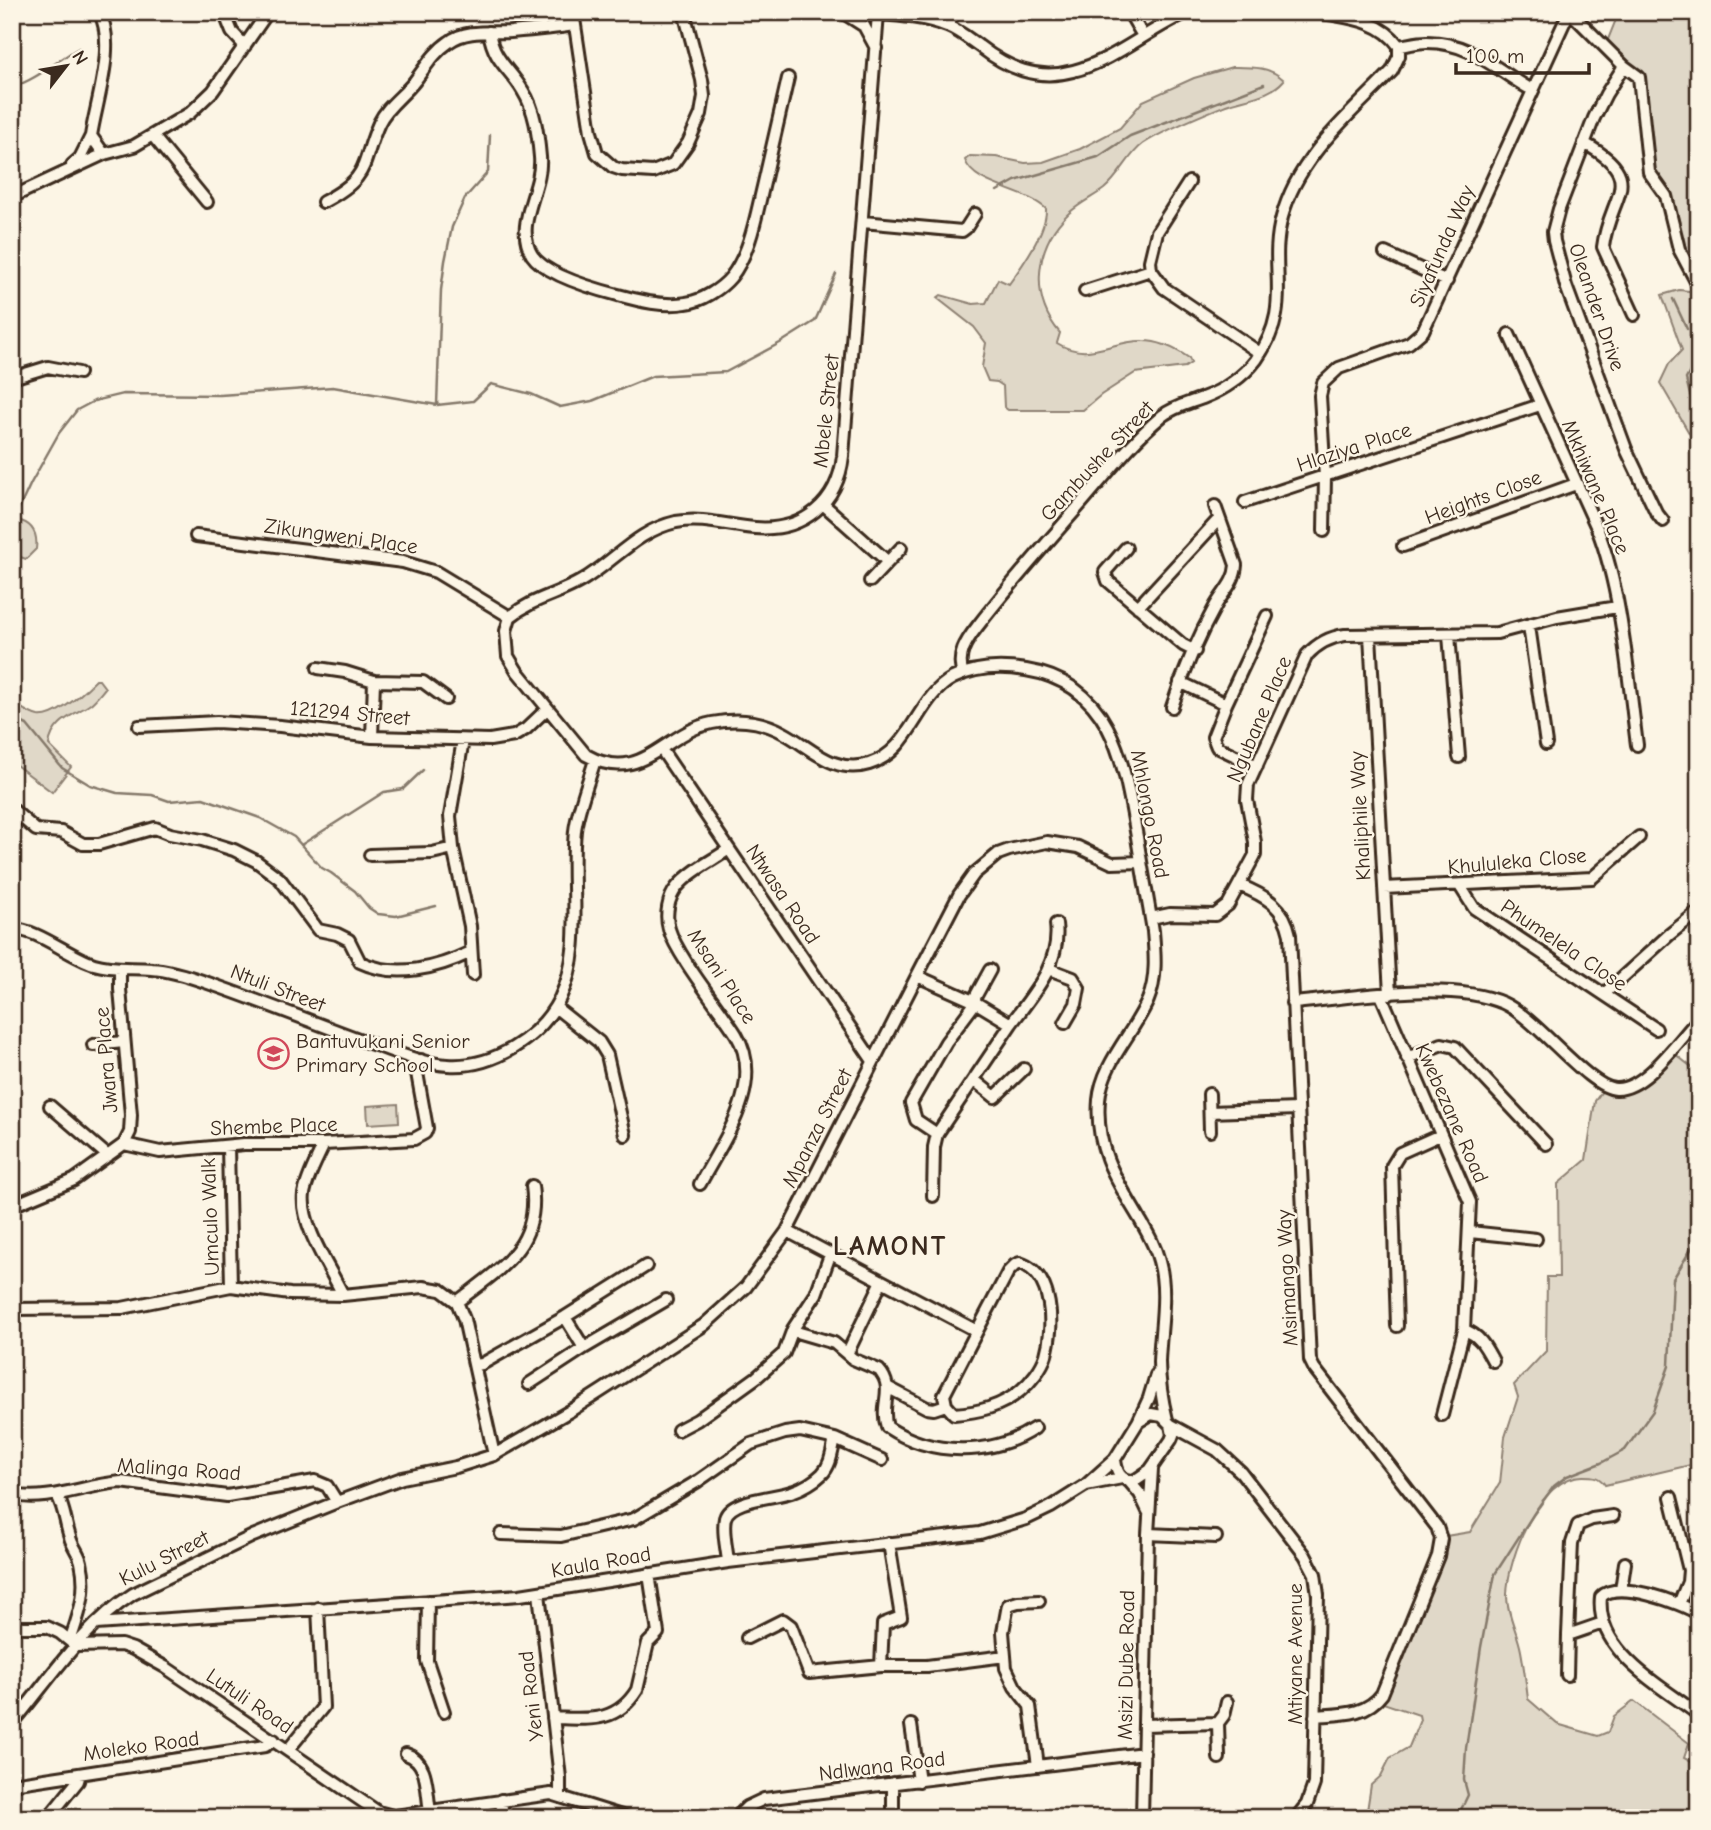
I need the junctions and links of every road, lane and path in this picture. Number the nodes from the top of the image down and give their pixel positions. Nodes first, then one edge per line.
1 (99, 12) edge
2 (224, 12) edge
3 (268, 12) edge
4 (573, 12) edge
5 (684, 12) edge
6 (842, 12) edge
7 (857, 12) edge
8 (954, 12) edge
9 (1129, 12) edge
10 (1188, 12) edge
11 (1317, 12) edge
12 (1570, 12) edge
13 (878, 14) junction
14 (896, 14) edge
15 (575, 25) junction
16 (948, 26) junction
17 (489, 33) junction
18 (1143, 36) junction
19 (245, 46) junction
20 (1399, 46) junction
21 (877, 50) junction
22 (1624, 66) junction
23 (788, 78) dead end
24 (1532, 90) junction
25 (91, 136) junction
26 (153, 136) junction
27 (1584, 143) junction
28 (104, 154) junction
29 (62, 173) junction
30 (1189, 182) dead end
31 (12, 197) edge
32 (208, 202) dead end
33 (323, 202) dead end
34 (975, 214) dead end
35 (863, 222) junction
36 (1385, 253) dead end
37 (1151, 270) junction
38 (1447, 281) junction
39 (1699, 288) edge
40 (1084, 291) dead end
41 (1634, 315) dead end
42 (1509, 334) dead end
43 (1260, 353) junction
44 (79, 373) dead end
45 (12, 377) edge
46 (1540, 405) junction
47 (1325, 477) junction
48 (1576, 484) junction
49 (1245, 502) dead end
50 (824, 505) junction
51 (1215, 506) dead end
52 (1219, 519) junction
53 (1663, 521) dead end
54 (1324, 531) dead end
55 (196, 536) dead end
56 (1403, 546) dead end
57 (901, 548) dead end
58 (1126, 548) dead end
59 (887, 561) junction
60 (870, 581) dead end
61 (1138, 607) junction
62 (1617, 607) junction
63 (1267, 616) dead end
64 (510, 617) junction
65 (1529, 626) junction
66 (1370, 635) junction
67 (1448, 635) junction
68 (1195, 651) junction
69 (318, 668) dead end
70 (963, 674) junction
71 (374, 681) junction
72 (1180, 682) junction
73 (446, 699) dead end
74 (1226, 704) junction
75 (1172, 707) dead end
76 (547, 709) junction
77 (139, 726) dead end
78 (372, 737) junction
79 (463, 740) junction
80 (1546, 744) dead end
81 (1637, 745) dead end
82 (662, 749) junction
83 (1459, 757) dead end
84 (595, 760) junction
85 (1257, 766) junction
86 (12, 809) edge
87 (1639, 837) dead end
88 (453, 848) junction
89 (729, 849) junction
90 (370, 855) dead end
91 (1141, 862) junction
92 (1239, 885) junction
93 (1460, 886) junction
94 (1384, 888) junction
95 (1699, 912) edge
96 (1151, 918) junction
97 (1056, 924) dead end
98 (12, 929) edge
99 (471, 952) junction
100 (120, 968) junction
101 (1049, 969) junction
102 (990, 970) dead end
103 (473, 975) dead end
104 (917, 976) junction
105 (1385, 994) junction
106 (1604, 995) junction
107 (974, 1001) junction
108 (1292, 1003) junction
109 (555, 1007) junction
110 (1699, 1018) edge
111 (1065, 1023) dead end
112 (1012, 1024) junction
113 (1656, 1029) dead end
114 (124, 1042) junction
115 (93, 1045) dead end
116 (1407, 1058) junction
117 (421, 1060) junction
118 (873, 1060) junction
119 (1024, 1069) dead end
120 (974, 1080) junction
121 (1209, 1094) dead end
122 (50, 1106) dead end
123 (1297, 1109) junction
124 (1210, 1112) junction
125 (1210, 1131) dead end
126 (937, 1134) junction
127 (625, 1135) dead end
128 (1440, 1135) junction
129 (124, 1144) junction
130 (324, 1144) junction
131 (1546, 1144) dead end
132 (228, 1146) junction
133 (108, 1156) junction
134 (700, 1184) dead end
135 (532, 1186) dead end
136 (933, 1196) dead end
137 (12, 1206) edge
138 (787, 1231) junction
139 (1469, 1232) junction
140 (1536, 1239) dead end
141 (830, 1255) junction
142 (646, 1266) dead end
143 (882, 1281) junction
144 (231, 1286) junction
145 (343, 1295) junction
146 (666, 1300) dead end
147 (457, 1302) junction
148 (12, 1309) edge
149 (565, 1317) junction
150 (1398, 1326) dead end
151 (1464, 1330) junction
152 (793, 1331) junction
153 (976, 1331) junction
154 (584, 1348) junction
155 (847, 1354) junction
156 (1493, 1362) dead end
157 (1159, 1363) junction
158 (475, 1365) junction
159 (530, 1384) dead end
160 (889, 1388) junction
161 (946, 1405) junction
162 (1442, 1415) dead end
163 (1138, 1422) junction
164 (1169, 1422) junction
165 (1035, 1428) dead end
166 (678, 1430) dead end
167 (835, 1439) junction
168 (1205, 1444) junction
169 (1167, 1447) junction
170 (494, 1455) junction
171 (1115, 1459) junction
172 (882, 1460) dead end
173 (1153, 1466) junction
174 (1125, 1479) junction
175 (1086, 1485) junction
176 (12, 1495) edge
177 (57, 1495) junction
178 (1671, 1497) dead end
179 (337, 1502) junction
180 (1150, 1514) junction
181 (1613, 1516) dead end
182 (501, 1534) dead end
183 (1149, 1534) junction
184 (1216, 1537) dead end
185 (889, 1543) junction
186 (728, 1562) junction
187 (1625, 1563) dead end
188 (649, 1574) junction
189 (1621, 1590) junction
190 (539, 1593) junction
191 (428, 1601) junction
192 (1039, 1601) dead end
193 (1679, 1604) junction
194 (318, 1608) junction
195 (1699, 1614) edge
196 (1603, 1623) junction
197 (96, 1624) junction
198 (12, 1627) edge
199 (1568, 1635) junction
200 (747, 1638) dead end
201 (73, 1644) junction
202 (1005, 1656) junction
203 (881, 1667) junction
204 (1567, 1675) dead end
205 (1227, 1702) dead end
206 (444, 1712) dead end
207 (1699, 1715) edge
208 (1315, 1716) junction
209 (553, 1718) junction
210 (1218, 1723) junction
211 (12, 1724) edge
212 (911, 1725) dead end
213 (1144, 1725) junction
214 (274, 1740) junction
215 (288, 1750) junction
216 (1144, 1753) junction
217 (406, 1754) dead end
218 (1219, 1758) dead end
219 (1038, 1766) junction
220 (80, 1774) junction
221 (919, 1781) junction
222 (893, 1783) junction
223 (12, 1784) edge
224 (559, 1796) junction
225 (501, 1800) junction
226 (429, 1811) junction
227 (389, 1817) edge
228 (48, 1818) edge
229 (503, 1818) edge
230 (628, 1818) edge
231 (736, 1818) edge
232 (893, 1818) edge
233 (1142, 1818) edge
234 (1296, 1818) edge

1 - 25 street
2 - 19 street
3 - 19 street
4 - 15 street
5 - 15 street
6 - 21 street
7 - 13 street
8 - 16 street
9 - 18 street
10 - 18 street
11 - 20 street
12 - 22 street
12 - 24 street, Siyafunda Way
13 - 14 street
13 - 21 street, Mbele Street
14 - 16 street
15 - 17 street
16 - 18 street
17 - 23 street
17 - 33 street
19 - 26 street
20 - 24 street
20 - 43 street, Gambushe Street
21 - 35 street, Mbele Street
22 - 27 street, Oleander Drive
22 - 39 street
24 - 38 street, Siyafunda Way
25 - 28 street
25 - 29 street
26 - 28 street
26 - 32 street
27 - 41 street
27 - 53 street, Oleander Drive
28 - 29 street
29 - 31 street
30 - 37 street
34 - 35 street
35 - 50 street, Mbele Street
36 - 38 street
37 - 40 street
37 - 43 street
38 - 47 street, Siyafunda Way
42 - 46 street, Mkhiwane Place
43 - 70 street, Gambushe Street
44 - 45 street
46 - 47 street, Hlaziya Place
46 - 48 street, Mkhiwane Place
47 - 49 street, Hlaziya Place
47 - 54 street, Siyafunda Way
48 - 56 street, Heights Close
48 - 62 street, Mkhiwane Place
50 - 59 street
50 - 64 street
51 - 52 street
52 - 61 street
52 - 68 street
55 - 64 street, Zikungweni Place
57 - 59 street
58 - 61 street
59 - 60 street
61 - 68 street
62 - 65 street, Ngubane Place
62 - 81 street, Mkhiwane Place
63 - 74 street
64 - 76 street
65 - 67 street, Ngubane Place
65 - 80 street
66 - 67 street, Ngubane Place
66 - 85 street, Ngubane Place
66 - 94 street, Khaliphile Way
67 - 83 street
68 - 72 street
69 - 71 street
70 - 82 street, Mhlongo Road
70 - 91 street, Mhlongo Road
71 - 73 street
71 - 78 street
72 - 74 street
72 - 75 street
74 - 85 street
76 - 79 street, 121294 Street
76 - 84 street
77 - 78 street, 121294 Street
78 - 79 street, 121294 Street
79 - 88 street
82 - 84 street, Mhlongo Road
82 - 89 street, Ntwasa Road
84 - 109 street, Ntuli Street
85 - 92 street, Ngubane Place
86 - 99 street
87 - 93 street, Khululeka Close
88 - 90 street
88 - 99 street
89 - 118 street, Ntwasa Road
89 - 134 street, Msani Place
91 - 96 street, Mhlongo Road
91 - 104 street, Mpanza Street
92 - 96 street, Ngubane Place
92 - 108 street, Msimango Way
93 - 94 street, Khululeka Close
93 - 106 street, Phumelela Close
94 - 105 street, Khaliphile Way
95 - 106 street
96 - 157 street, Mhlongo Road
97 - 101 street
98 - 100 street, Ntuli Street
99 - 103 street
100 - 114 street, Jwara Place
100 - 117 street, Ntuli Street
101 - 111 street
101 - 112 street
102 - 107 street
104 - 107 street
104 - 118 street, Mpanza Street
105 - 108 street
105 - 110 street
105 - 116 street, Kwebezane Road
106 - 113 street, Phumelela Close
107 - 112 street
107 - 126 street
108 - 123 street, Msimango Way
109 - 117 street, Ntuli Street
109 - 127 street
112 - 120 street
114 - 115 street
114 - 129 street, Jwara Place
116 - 128 street, Kwebezane Road
116 - 131 street
117 - 130 street, Shembe Place
118 - 138 street, Mpanza Street
119 - 120 street
120 - 126 street
121 - 124 street
122 - 133 street
123 - 124 street
123 - 208 street, Msimango Way
124 - 125 street
126 - 136 street
128 - 139 street, Kwebezane Road
128 - 150 street
129 - 132 street, Shembe Place
129 - 133 street
130 - 132 street, Shembe Place
130 - 145 street
132 - 144 street, Umculo Walk
133 - 137 street
135 - 147 street
138 - 141 street
138 - 170 street, Mpanza Street
139 - 140 street
139 - 151 street, Kwebezane Road
141 - 143 street
141 - 152 street
142 - 149 street
143 - 153 street
143 - 155 street
144 - 145 street
144 - 148 street
145 - 147 street
146 - 154 street
147 - 158 street
149 - 154 street
149 - 158 street
151 - 156 street
151 - 162 street, Kwebezane Road
152 - 155 street
152 - 166 street
153 - 161 street
153 - 161 street
154 - 159 street
155 - 160 street
157 - 163 street, Mhlongo Road
157 - 164 street, Mhlongo Road
158 - 170 street
160 - 161 street
160 - 165 street
163 - 164 street
163 - 171 street, Mhlongo Road
164 - 168 street, Mtiyane Avenue
164 - 169 street
167 - 172 street
167 - 182 street
167 - 186 street
168 - 169 street
168 - 208 street, Mtiyane Avenue
169 - 173 street
170 - 179 street
171 - 174 street
171 - 175 street, Kaula Road
173 - 174 street
173 - 180 street, Msizi Dube Road
174 - 175 street, Kaula Road
174 - 180 street
175 - 185 street, Kaula Road
176 - 177 street, Malinga Road
177 - 179 street, Malinga Road
177 - 201 street
178 - 193 street
179 - 197 street, Kulu Street
180 - 183 street, Msizi Dube Road
181 - 199 street
183 - 184 street
183 - 213 street, Msizi Dube Road
185 - 186 street, Kaula Road
185 - 203 street
186 - 188 street, Kaula Road
187 - 189 street
188 - 190 street, Kaula Road
188 - 209 street
189 - 193 street
189 - 196 street
190 - 191 street, Kaula Road
190 - 209 street, Yeni Road
191 - 194 street, Kaula Road
191 - 206 street
192 - 202 street
193 - 195 street
194 - 197 street, Kaula Road
194 - 215 street
196 - 199 street
196 - 207 street
197 - 201 street, Kulu Street
198 - 201 street
199 - 204 street
200 - 203 street
201 - 211 street, Kulu Street
201 - 214 street, Lutuli Road
202 - 203 street
202 - 219 street
205 - 210 street
208 - 234 street, Mtiyane Avenue
209 - 224 street, Yeni Road
210 - 213 street
210 - 218 street
212 - 221 street
213 - 216 street, Msizi Dube Road
214 - 215 street, Lutuli Road
214 - 220 street, Moleko Road
215 - 227 street, Lutuli Road
216 - 219 street, Ndlwana Road
216 - 233 street, Msizi Dube Road
217 - 226 street
219 - 221 street, Ndlwana Road
220 - 223 street, Moleko Road
220 - 228 street
221 - 222 street, Ndlwana Road
222 - 231 street, Ndlwana Road
222 - 232 street
224 - 225 street
224 - 230 street
225 - 226 street
225 - 229 street
226 - 227 street

